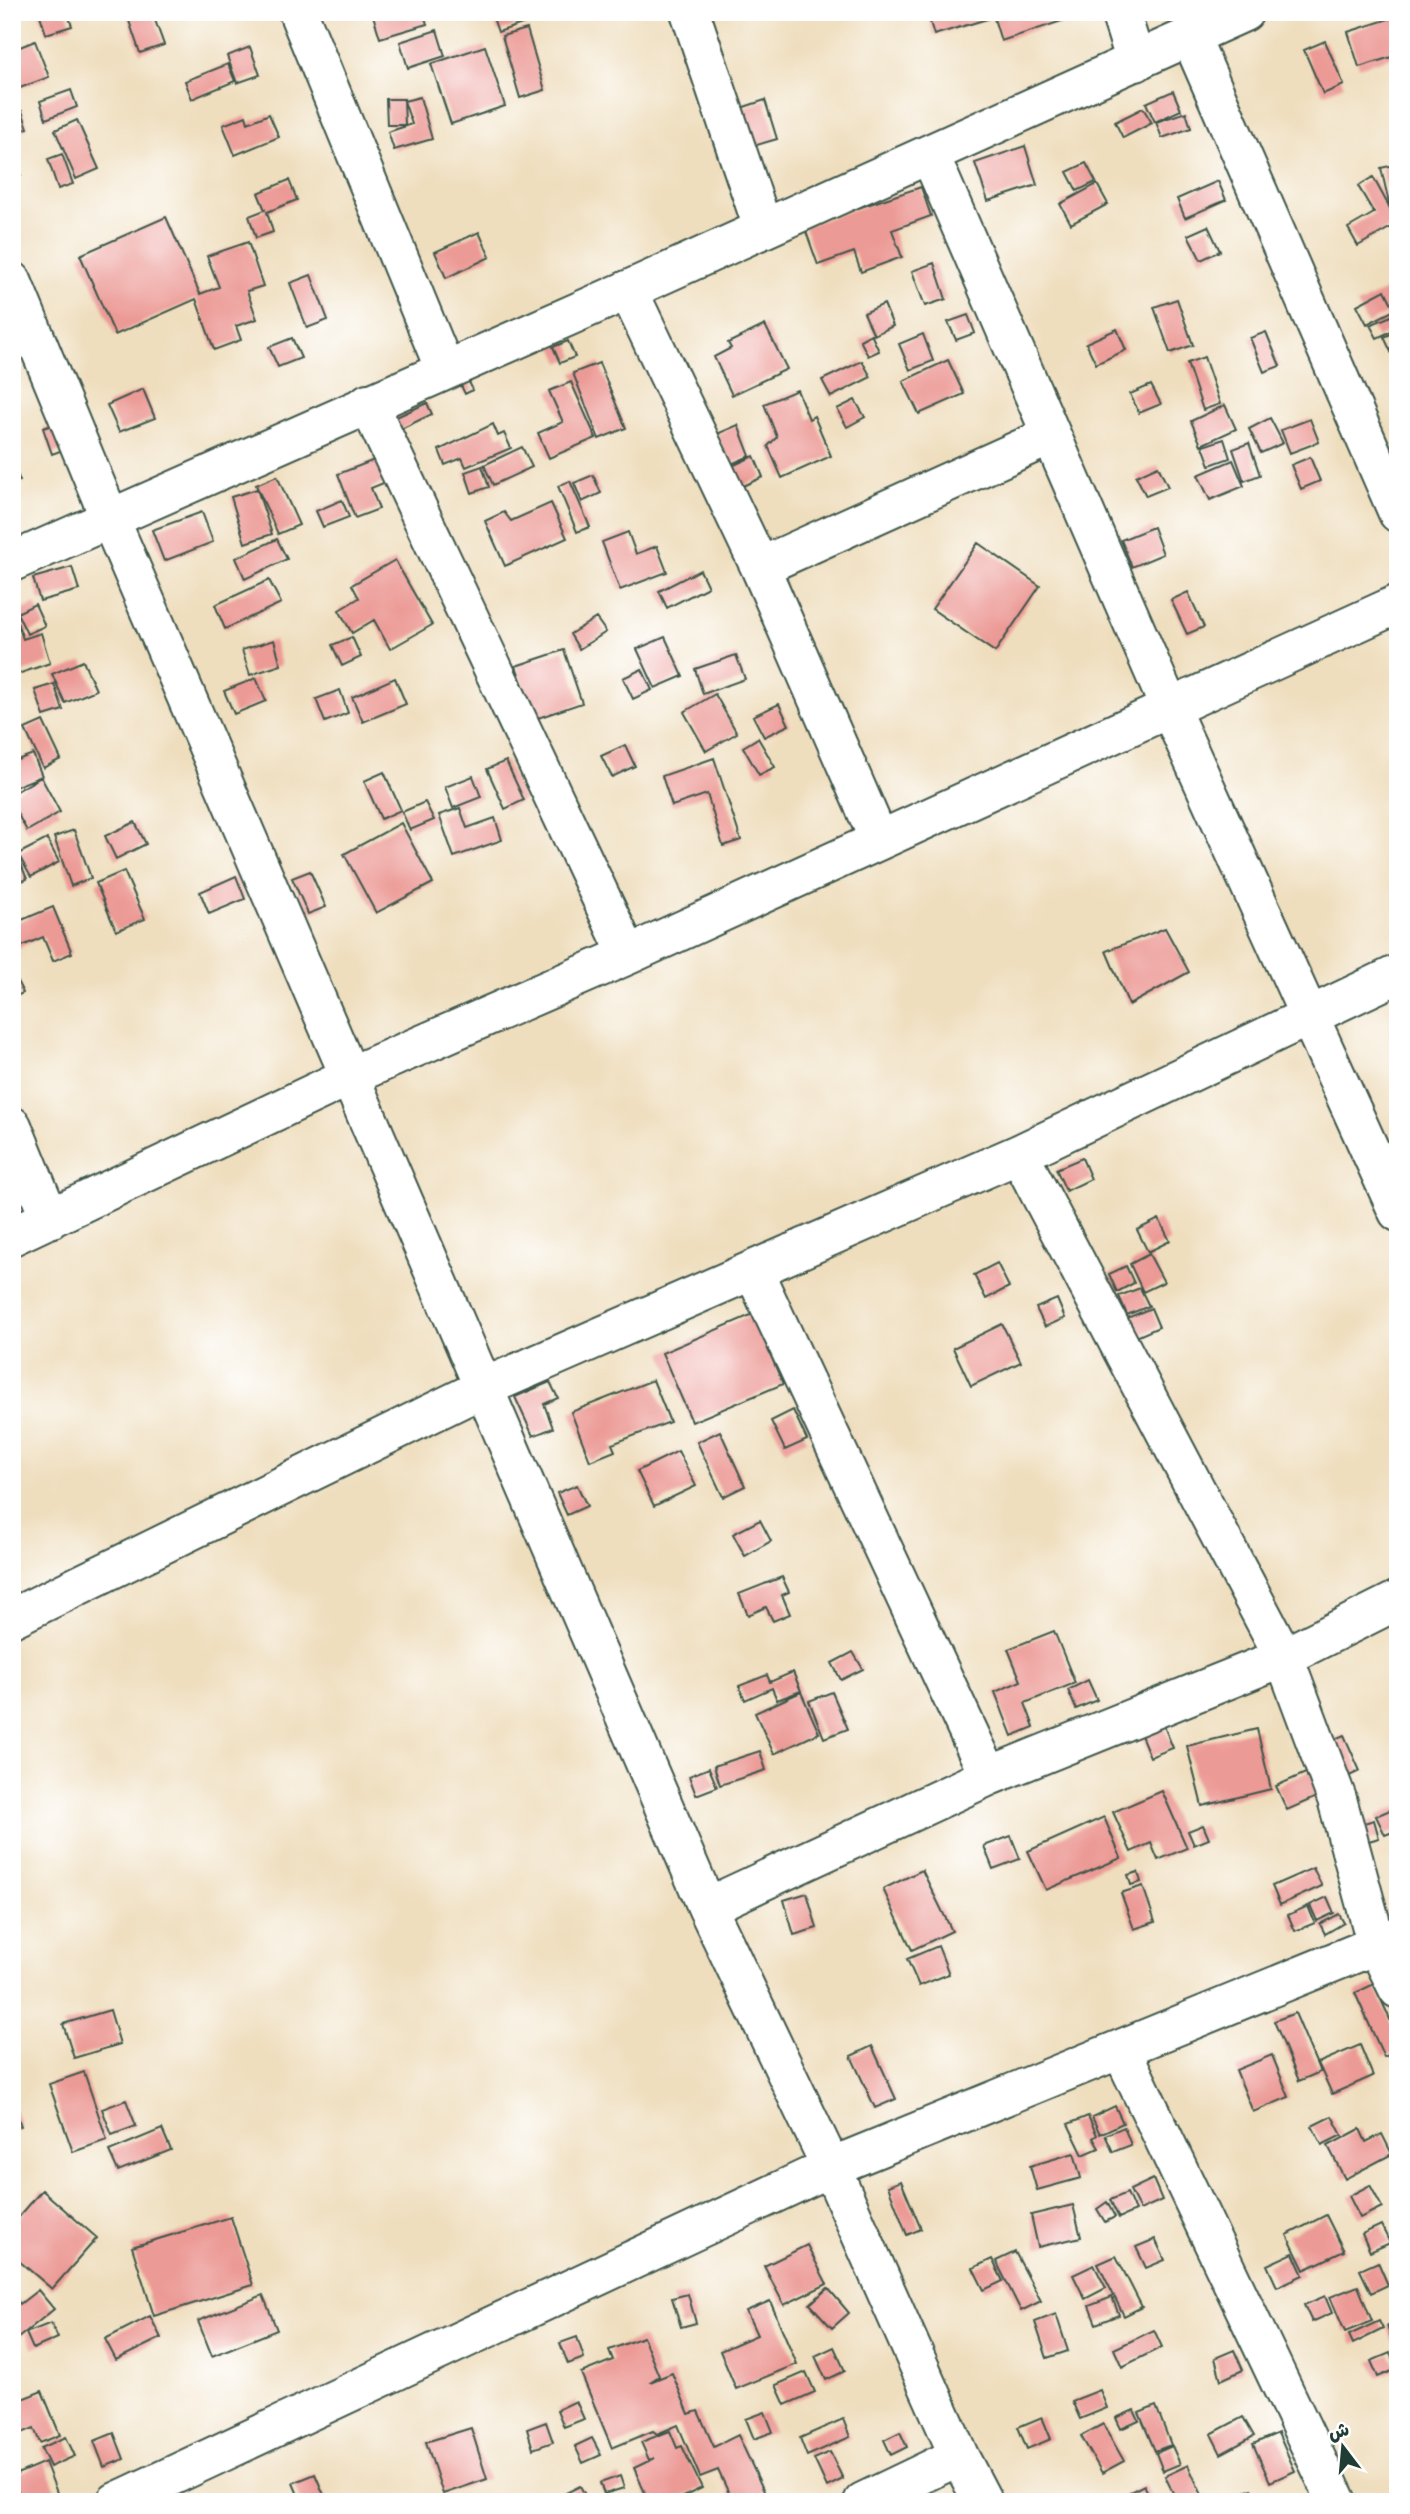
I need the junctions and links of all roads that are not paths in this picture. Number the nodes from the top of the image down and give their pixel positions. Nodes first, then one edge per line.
1 (298, 12) edge
2 (690, 12) edge
3 (1120, 12) edge
4 (1244, 12) edge
5 (1191, 38) junction
6 (1136, 62) junction
7 (930, 155) junction
8 (763, 228) junction
9 (12, 282) edge
10 (628, 290) junction
11 (445, 370) junction
12 (368, 403) junction
13 (1050, 436) junction
14 (1398, 513) edge
15 (110, 519) junction
16 (12, 562) edge
17 (760, 567) junction
18 (1398, 604) edge
19 (1170, 709) junction
20 (879, 840) junction
21 (628, 955) junction
22 (1398, 974) edge
23 (1309, 1019) junction
24 (350, 1076) junction
25 (12, 1126) edge
26 (1019, 1154) junction
27 (1398, 1212) edge
28 (50, 1219) junction
29 (12, 1236) edge
30 (753, 1270) junction
31 (485, 1387) junction
32 (1398, 1601) edge
33 (12, 1618) edge
34 (1284, 1657) junction
35 (989, 1776) junction
36 (707, 1907) junction
37 (1387, 1941) edge
38 (1398, 1989) edge
39 (1121, 2049) junction
40 (831, 2167) junction
41 (959, 2456) junction
42 (116, 2502) edge
43 (863, 2502) edge
44 (983, 2502) edge
45 (1337, 2502) edge

1 - 11 street
2 - 8 street
3 - 6 street
4 - 5 street
5 - 6 street
5 - 14 street
6 - 7 street
7 - 8 street
7 - 13 street
8 - 10 street
9 - 15 street
10 - 11 street
10 - 17 street
11 - 12 street
12 - 15 street
12 - 21 street
13 - 17 street
13 - 19 street
15 - 16 street
15 - 24 street
17 - 20 street
18 - 19 street
19 - 20 street
19 - 23 street
20 - 21 street
21 - 24 street
22 - 23 street
23 - 26 street
23 - 27 street
24 - 28 street
24 - 31 street
25 - 28 street
26 - 30 street
26 - 34 street
28 - 29 street
30 - 31 street
30 - 35 street
31 - 33 street
31 - 36 street
32 - 34 street
34 - 35 street
34 - 37 street
35 - 36 street
36 - 40 street
37 - 38 street
37 - 39 street
39 - 40 street
39 - 45 street
40 - 41 street
40 - 42 street
41 - 43 street
41 - 44 street

